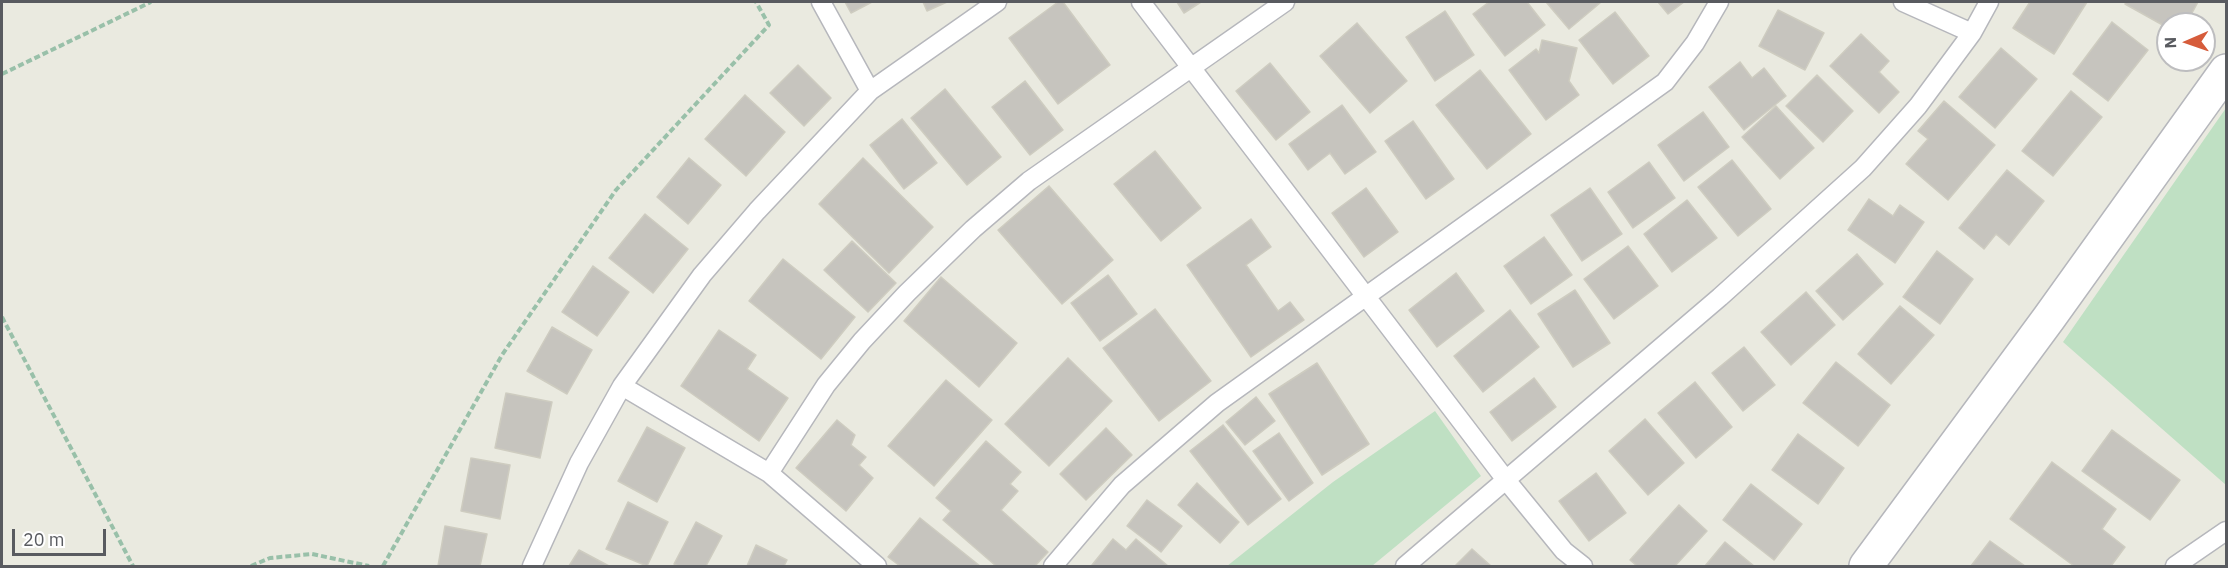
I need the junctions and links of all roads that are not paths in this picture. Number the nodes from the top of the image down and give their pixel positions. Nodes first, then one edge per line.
1 (821, 2) edge
2 (997, 2) edge
3 (1141, 2) edge
4 (1285, 2) edge
5 (1719, 2) edge
6 (1903, 2) edge
7 (1989, 2) edge
8 (1972, 33) junction
9 (1190, 67) junction
10 (2226, 71) edge
11 (870, 91) junction
12 (1364, 296) junction
13 (622, 386) junction
14 (769, 473) junction
15 (1506, 480) junction
16 (2226, 531) edge
17 (532, 567) edge
18 (877, 567) edge
19 (1053, 567) edge
20 (1405, 567) edge
21 (1583, 567) edge
22 (1866, 567) edge
23 (2175, 567) edge

1 - 11 lane
2 - 11 lane
3 - 9 lane
4 - 9 lane
5 - 12 lane
6 - 8 lane
7 - 8 lane
8 - 15 lane
9 - 12 lane
9 - 14 lane
10 - 22 street
11 - 13 lane
12 - 15 lane
12 - 19 lane
13 - 14 lane
13 - 17 lane
14 - 18 lane
15 - 20 lane
15 - 21 lane
16 - 23 lane

